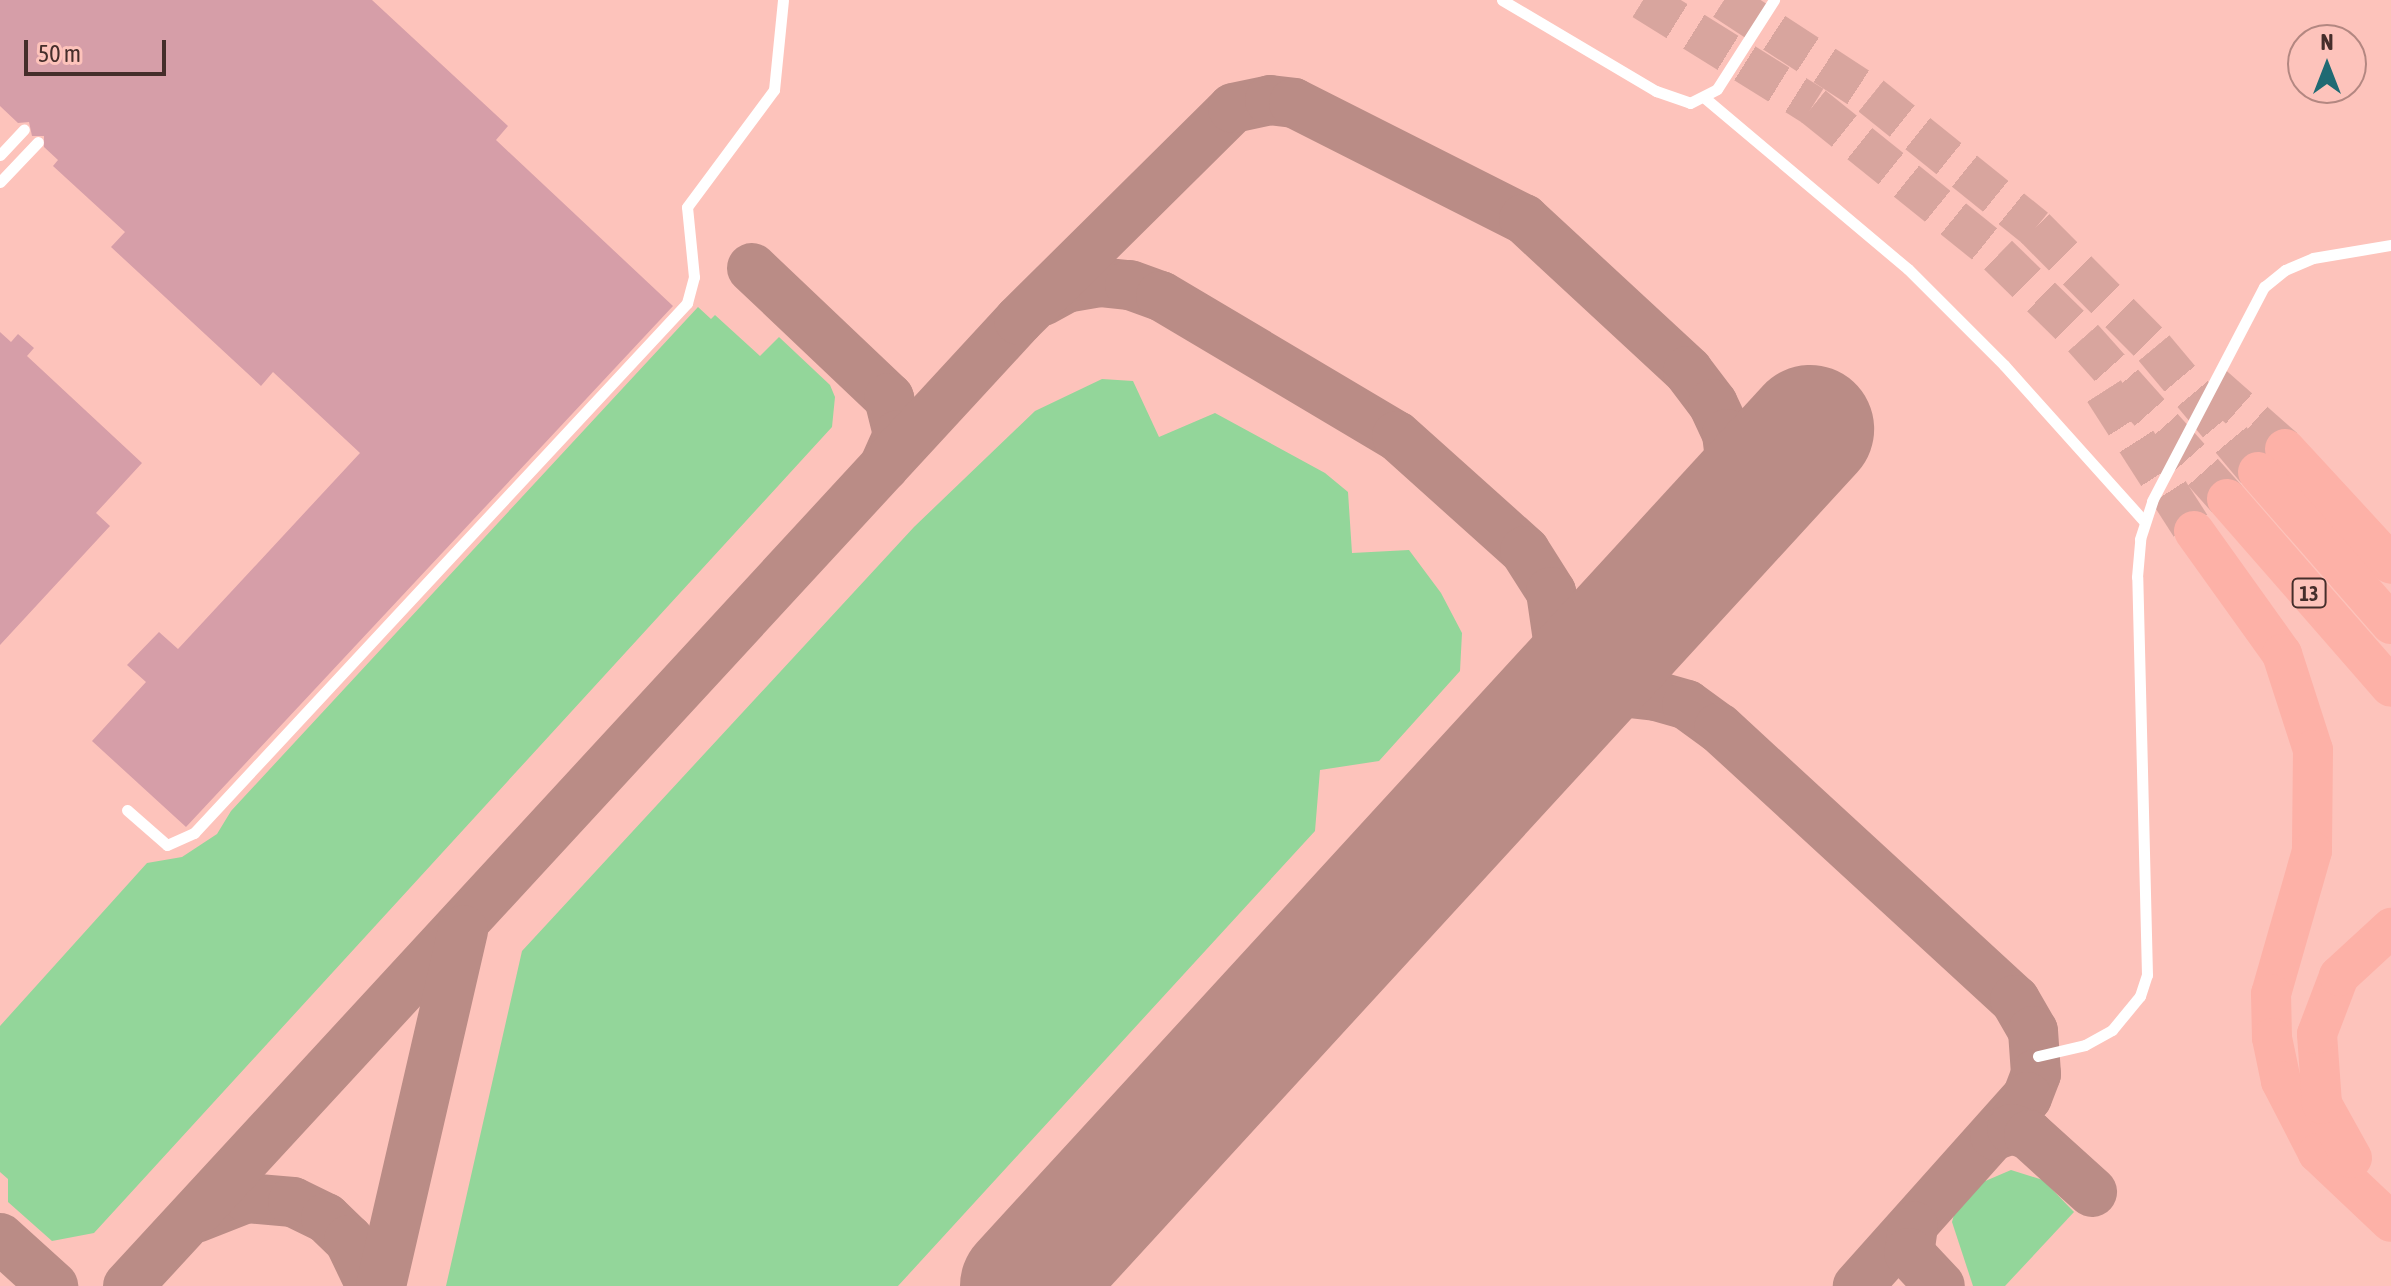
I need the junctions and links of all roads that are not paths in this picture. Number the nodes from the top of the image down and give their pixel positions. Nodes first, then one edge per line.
1 (783, 0) edge
2 (1502, 0) edge
3 (1774, 0) edge
4 (1706, 99) junction
5 (24, 129) dead end
6 (38, 142) dead end
7 (0, 155) edge
8 (0, 182) edge
9 (2391, 245) edge
10 (2227, 499) tunnel mouth
11 (2144, 521) junction
12 (2194, 531) tunnel mouth
13 (2391, 564) edge
14 (2391, 624) edge
15 (2391, 687) edge
16 (127, 810) dead end
17 (2391, 928) edge
18 (2038, 1056) dead end
19 (2391, 1198) edge
20 (2391, 1222) edge

1 - 16 lane
2 - 4 lane
3 - 4 lane
4 - 11 lane
5 - 7 lane
6 - 8 lane
9 - 11 lane
10 - 15 highway, 13
11 - 18 lane
12 - 20 highway
13 - 14 highway, 13
17 - 19 highway

